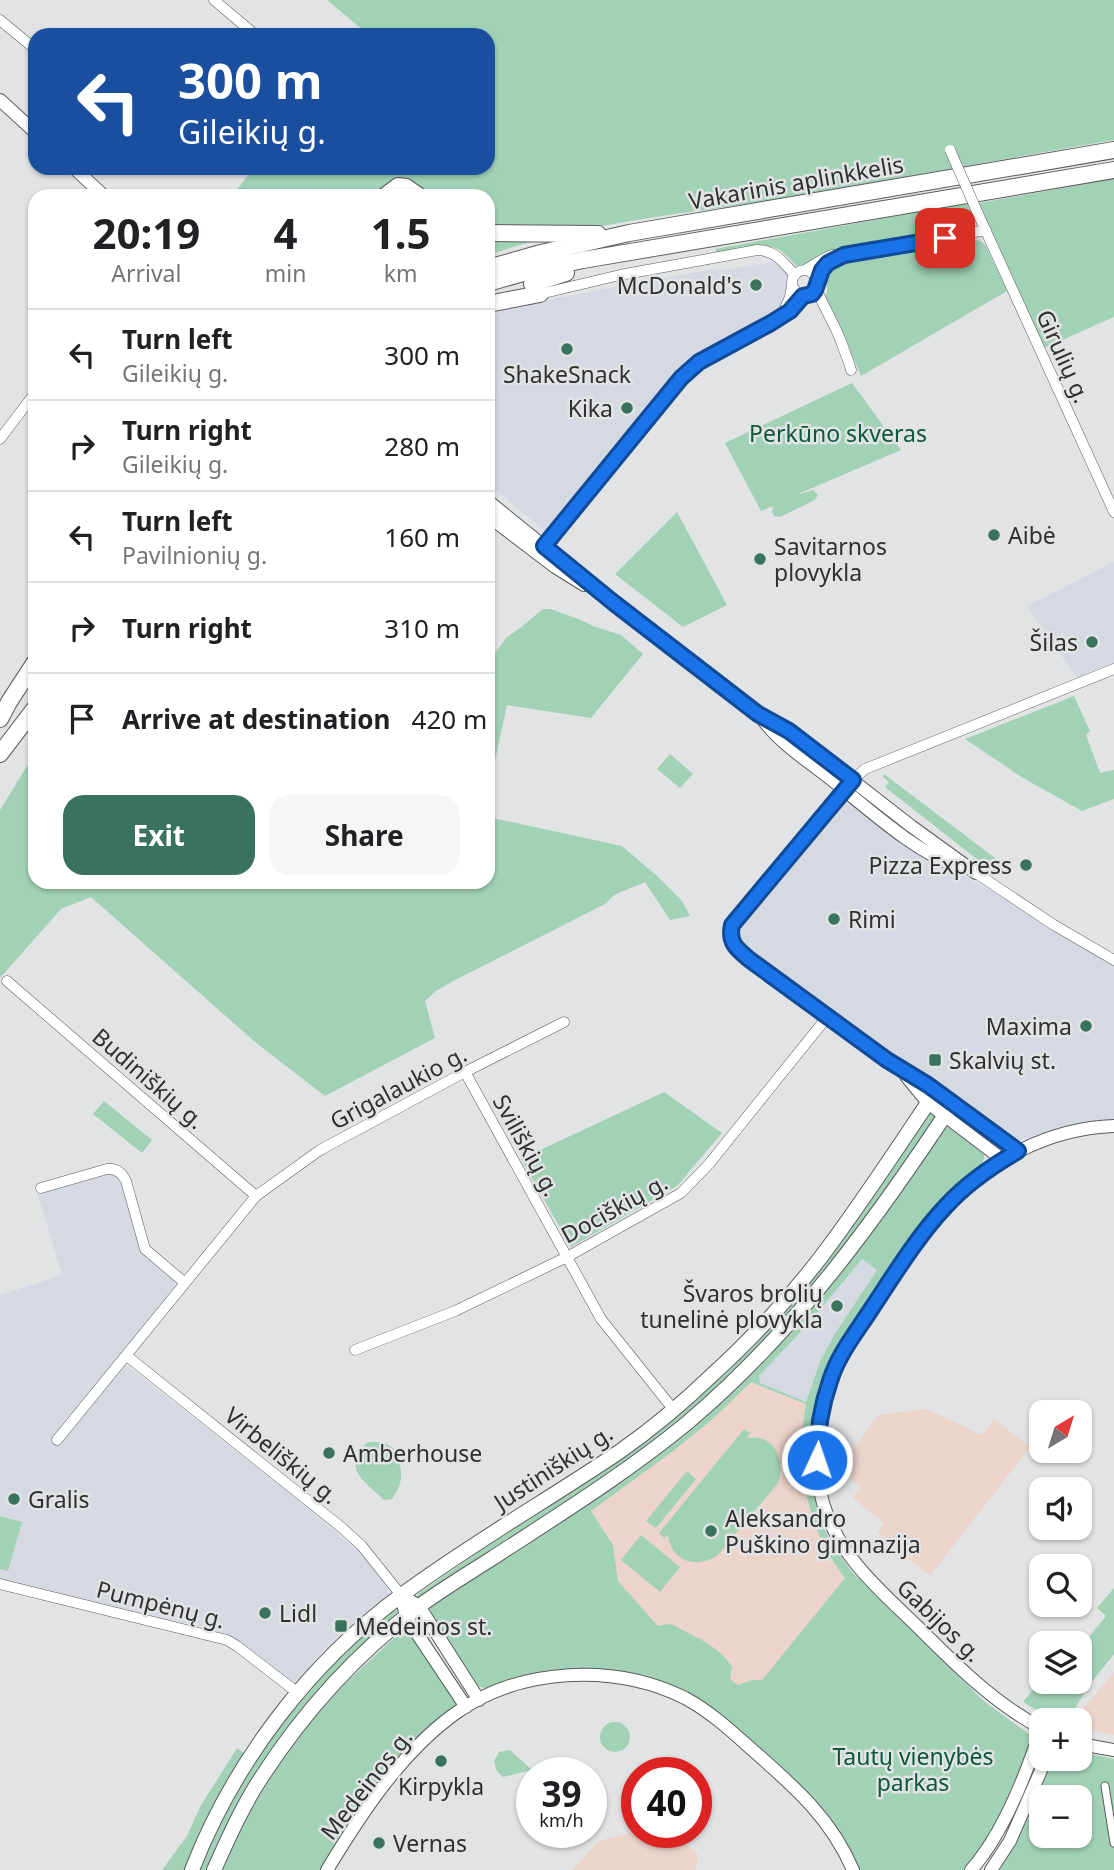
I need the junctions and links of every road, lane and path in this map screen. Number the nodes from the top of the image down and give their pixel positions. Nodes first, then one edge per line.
1 (214, 0) edge
2 (0, 20) edge
3 (247, 28) edge
4 (28, 43) edge
5 (0, 100) edge
6 (28, 126) edge
7 (950, 150) dead end
8 (1114, 150) edge
9 (1114, 170) edge
10 (82, 175) edge
11 (96, 189) edge
12 (810, 221) junction
13 (986, 230) junction
14 (495, 233) edge
15 (629, 233) junction
16 (844, 255) junction
17 (495, 266) edge
18 (805, 270) junction
19 (794, 275) junction
20 (495, 281) edge
21 (817, 284) junction
22 (792, 286) junction
23 (536, 289) junction
24 (804, 296) junction
25 (495, 302) edge
26 (825, 310) junction
27 (782, 315) junction
28 (851, 370) dead end
29 (28, 402) edge
30 (0, 439) edge
31 (495, 508) edge
32 (1114, 512) edge
33 (495, 521) edge
34 (540, 550) junction
35 (1114, 669) edge
36 (28, 673) edge
37 (28, 689) edge
38 (28, 717) edge
39 (0, 719) edge
40 (0, 724) edge
41 (0, 754) edge
42 (849, 785) junction
43 (976, 873) joint
44 (1114, 960) edge
45 (7, 981) dead end
46 (828, 1016) junction
47 (564, 1022) dead end
48 (465, 1072) junction
49 (932, 1097) junction
50 (949, 1109) junction
51 (1114, 1126) edge
52 (1018, 1151) junction
53 (1003, 1160) junction
54 (41, 1188) dead end
55 (256, 1196) junction
56 (567, 1256) junction
57 (186, 1283) junction
58 (355, 1350) dead end
59 (127, 1356) junction
60 (673, 1409) junction
61 (57, 1440) dead end
62 (0, 1584) edge
63 (401, 1595) junction
64 (419, 1606) junction
65 (406, 1616) junction
66 (298, 1693) junction
67 (479, 1700) junction
68 (466, 1707) junction
69 (1029, 1721) edge
70 (1092, 1746) edge
71 (1114, 1750) edge
72 (1029, 1760) edge
73 (1041, 1771) edge
74 (1105, 1786) dead end
75 (1114, 1843) edge
76 (192, 1870) edge
77 (214, 1870) edge
78 (327, 1870) edge
79 (853, 1870) edge
80 (971, 1870) edge
81 (991, 1870) edge

1 - 3 street
2 - 4 street
5 - 6 street
7 - 13 street, Girulių g., bridge
8 - 15 highway, Vakarinis aplinkkelis
9 - 12 highway, Vakarinis aplinkkelis
10 - 11 street
12 - 20 highway, Vakarinis aplinkkelis
12 - 23 highway
13 - 16 street
13 - 32 street, Girulių g.
14 - 15 highway
15 - 17 highway, Vakarinis aplinkkelis
16 - 18 street
16 - 21 street
18 - 19 street
18 - 21 street
19 - 22 street
19 - 23 street
21 - 24 street
21 - 26 street
22 - 24 street
22 - 27 street
23 - 25 highway
24 - 26 street
24 - 27 street
26 - 28 street
27 - 34 street
29 - 30 street
31 - 34 street
33 - 34 street
34 - 42 street
35 - 42 street
36 - 39 highway
37 - 40 highway
38 - 41 highway
42 - 43 street
42 - 46 street
43 - 44 street
45 - 55 street, Budiniškių g.
46 - 49 street
46 - 56 street, Dociškių g.
47 - 48 street, Grigalaukio g.
48 - 55 street, Grigalaukio g.
48 - 56 street, Sviliškių g.
49 - 50 main road
49 - 60 main road, Justiniškių g.
50 - 52 street
50 - 53 street
50 - 64 main road, Justiniškių g.
51 - 52 street, Gabijos g.
52 - 53 street, Gabijos g.
53 - 69 street, Gabijos g.
54 - 57 street
55 - 57 street
56 - 58 street, Dociškių g.
56 - 60 street, Sviliškių g.
57 - 59 street
59 - 61 street
59 - 63 street, Virbeliškių g.
60 - 63 main road, Justiniškių g.
62 - 66 street, Pumpėnų g.
63 - 64 street
63 - 65 street
63 - 66 main road, Justiniškių g.
64 - 65 main road, Justiniškių g.
64 - 67 street
65 - 68 street
65 - 77 main road, Justiniškių g.
66 - 76 main road, Justiniškių g.
67 - 68 street, Medeinos g.
67 - 79 street, Medeinos g.
68 - 78 street, Medeinos g.
70 - 71 street
72 - 80 street
73 - 81 street
74 - 75 street

